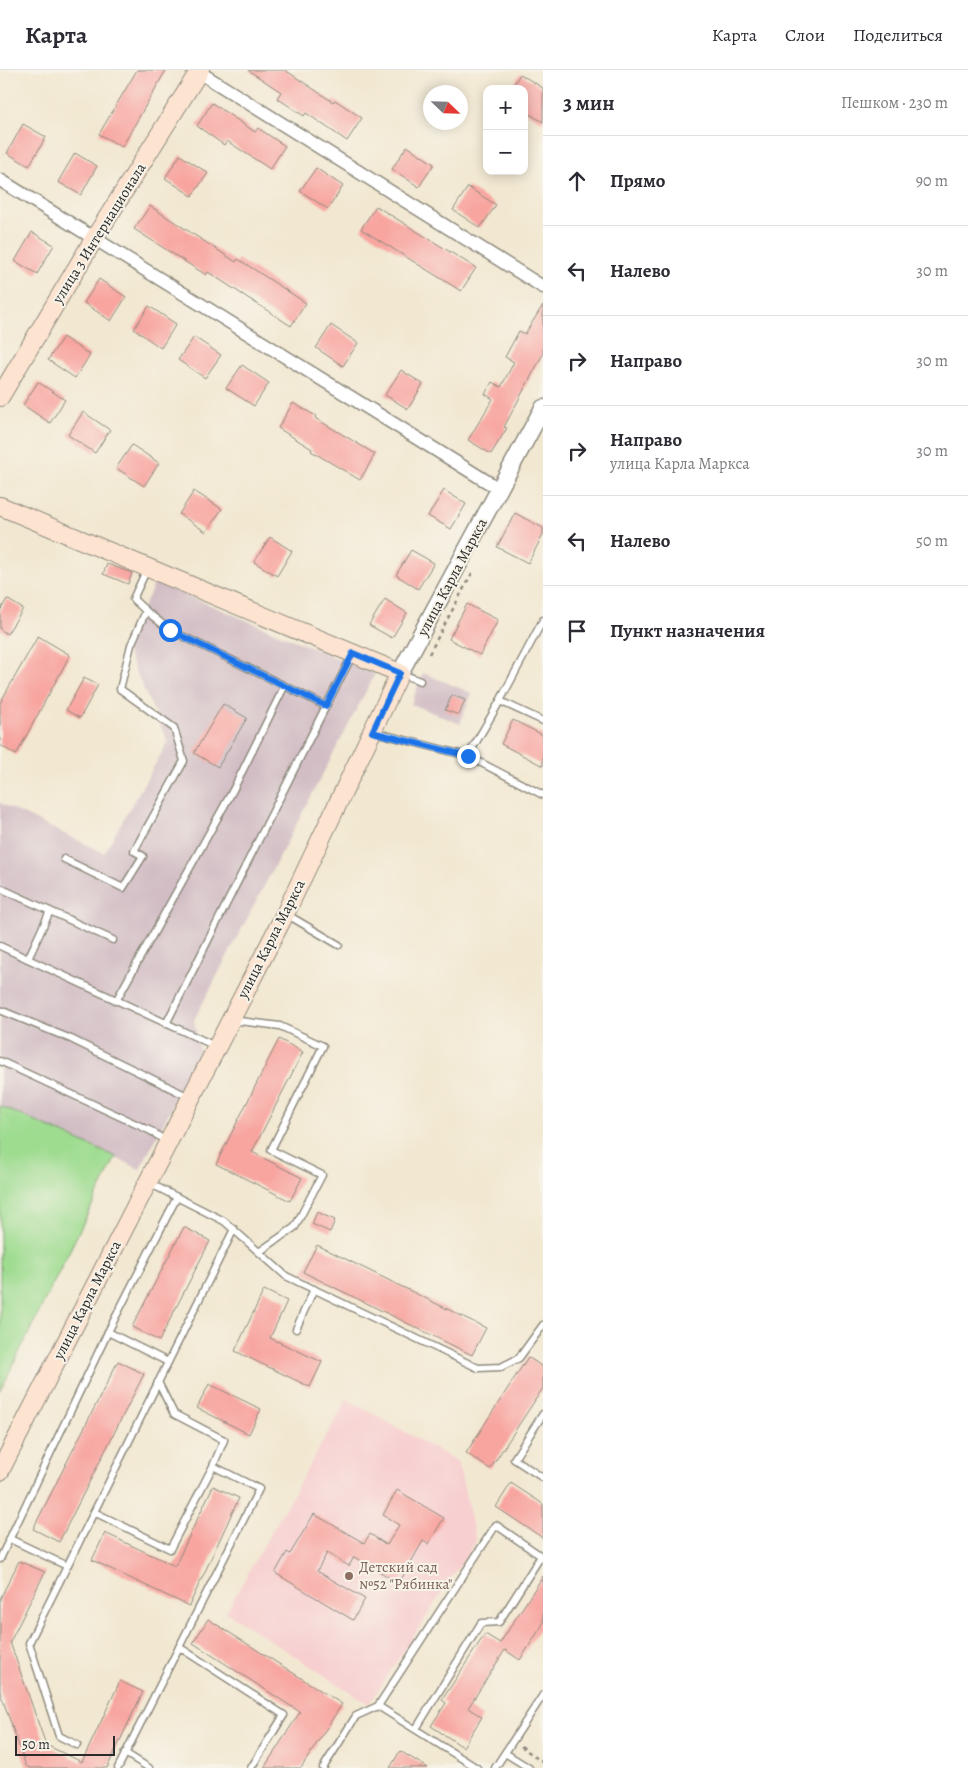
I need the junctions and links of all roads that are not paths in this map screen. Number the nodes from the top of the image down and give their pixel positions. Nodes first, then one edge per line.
1 (199, 71) edge
2 (0, 180) edge
3 (94, 239) junction
4 (543, 287) edge
5 (0, 397) edge
6 (543, 408) edge
7 (499, 489) junction
8 (0, 506) edge
9 (148, 568) junction
10 (146, 611) junction
11 (543, 620) edge
12 (353, 653) junction
13 (400, 673) junction
14 (420, 681) dead end
15 (284, 687) junction
16 (500, 701) junction
17 (326, 706) junction
18 (543, 721) edge
19 (372, 732) junction
20 (468, 756) junction
21 (543, 795) edge
22 (64, 859) dead end
23 (0, 888) edge
24 (50, 911) junction
25 (285, 914) junction
26 (113, 940) dead end
27 (339, 945) dead end
28 (0, 946) edge
29 (28, 959) junction
30 (116, 1001) junction
31 (0, 1010) edge
32 (230, 1020) junction
33 (166, 1024) junction
34 (216, 1047) junction
35 (0, 1060) edge
36 (190, 1097) junction
37 (167, 1143) junction
38 (147, 1182) junction
39 (177, 1197) junction
40 (234, 1229) junction
41 (259, 1252) junction
42 (314, 1289) junction
43 (543, 1326) edge
44 (296, 1329) dead end
45 (108, 1332) junction
46 (168, 1362) junction
47 (158, 1382) junction
48 (543, 1414) edge
49 (213, 1466) junction
50 (0, 1471) edge
51 (543, 1478) edge
52 (94, 1512) junction
53 (10, 1539) junction
54 (0, 1560) edge
55 (67, 1566) junction
56 (179, 1647) junction
57 (543, 1695) edge
58 (378, 1706) junction
59 (416, 1729) junction
60 (77, 1745) dead end
61 (125, 1753) junction
62 (505, 1753) junction
63 (118, 1768) edge
64 (149, 1768) edge
65 (251, 1768) edge
66 (323, 1768) edge
67 (477, 1768) edge
68 (495, 1768) edge
69 (529, 1768) edge

1 - 3 main road, улица 3 Интернационала
1 - 4 street
2 - 3 street
3 - 5 main road, улица 3 Интернационала
3 - 7 street
6 - 7 street, улица Карла Маркса
7 - 13 street, улица Карла Маркса
8 - 9 main road
9 - 10 lane
9 - 12 main road
10 - 15 lane
10 - 22 lane
11 - 16 lane
12 - 13 main road
12 - 17 lane
13 - 14 lane
13 - 19 main road, улица Карла Маркса
15 - 17 lane
15 - 30 lane
16 - 18 lane
16 - 20 lane
17 - 33 lane
19 - 20 lane
19 - 25 main road, улица Карла Маркса
20 - 21 lane
23 - 24 lane
24 - 26 lane
24 - 29 lane
25 - 27 lane
25 - 32 main road, улица Карла Маркса
28 - 29 lane
29 - 30 lane
30 - 33 lane
31 - 36 lane
32 - 34 main road, улица Карла Маркса
32 - 41 lane
33 - 34 lane
34 - 36 main road, улица Карла Маркса
35 - 37 lane
36 - 37 main road, улица Карла Маркса
37 - 38 main road, улица Карла Маркса
38 - 39 lane
38 - 50 main road, улица Карла Маркса
39 - 40 lane
39 - 45 lane
40 - 41 lane
40 - 46 lane
41 - 42 lane
42 - 43 lane
42 - 44 lane
45 - 46 lane
45 - 53 lane
46 - 47 lane
47 - 49 lane
47 - 52 lane
48 - 51 lane
49 - 52 lane
49 - 56 lane
52 - 55 lane
53 - 54 lane
53 - 55 lane
55 - 60 lane
56 - 61 lane
56 - 65 lane
57 - 62 lane
58 - 59 lane
58 - 59 lane
58 - 66 lane
59 - 67 lane
61 - 63 lane
61 - 64 lane
62 - 68 lane
62 - 69 lane

